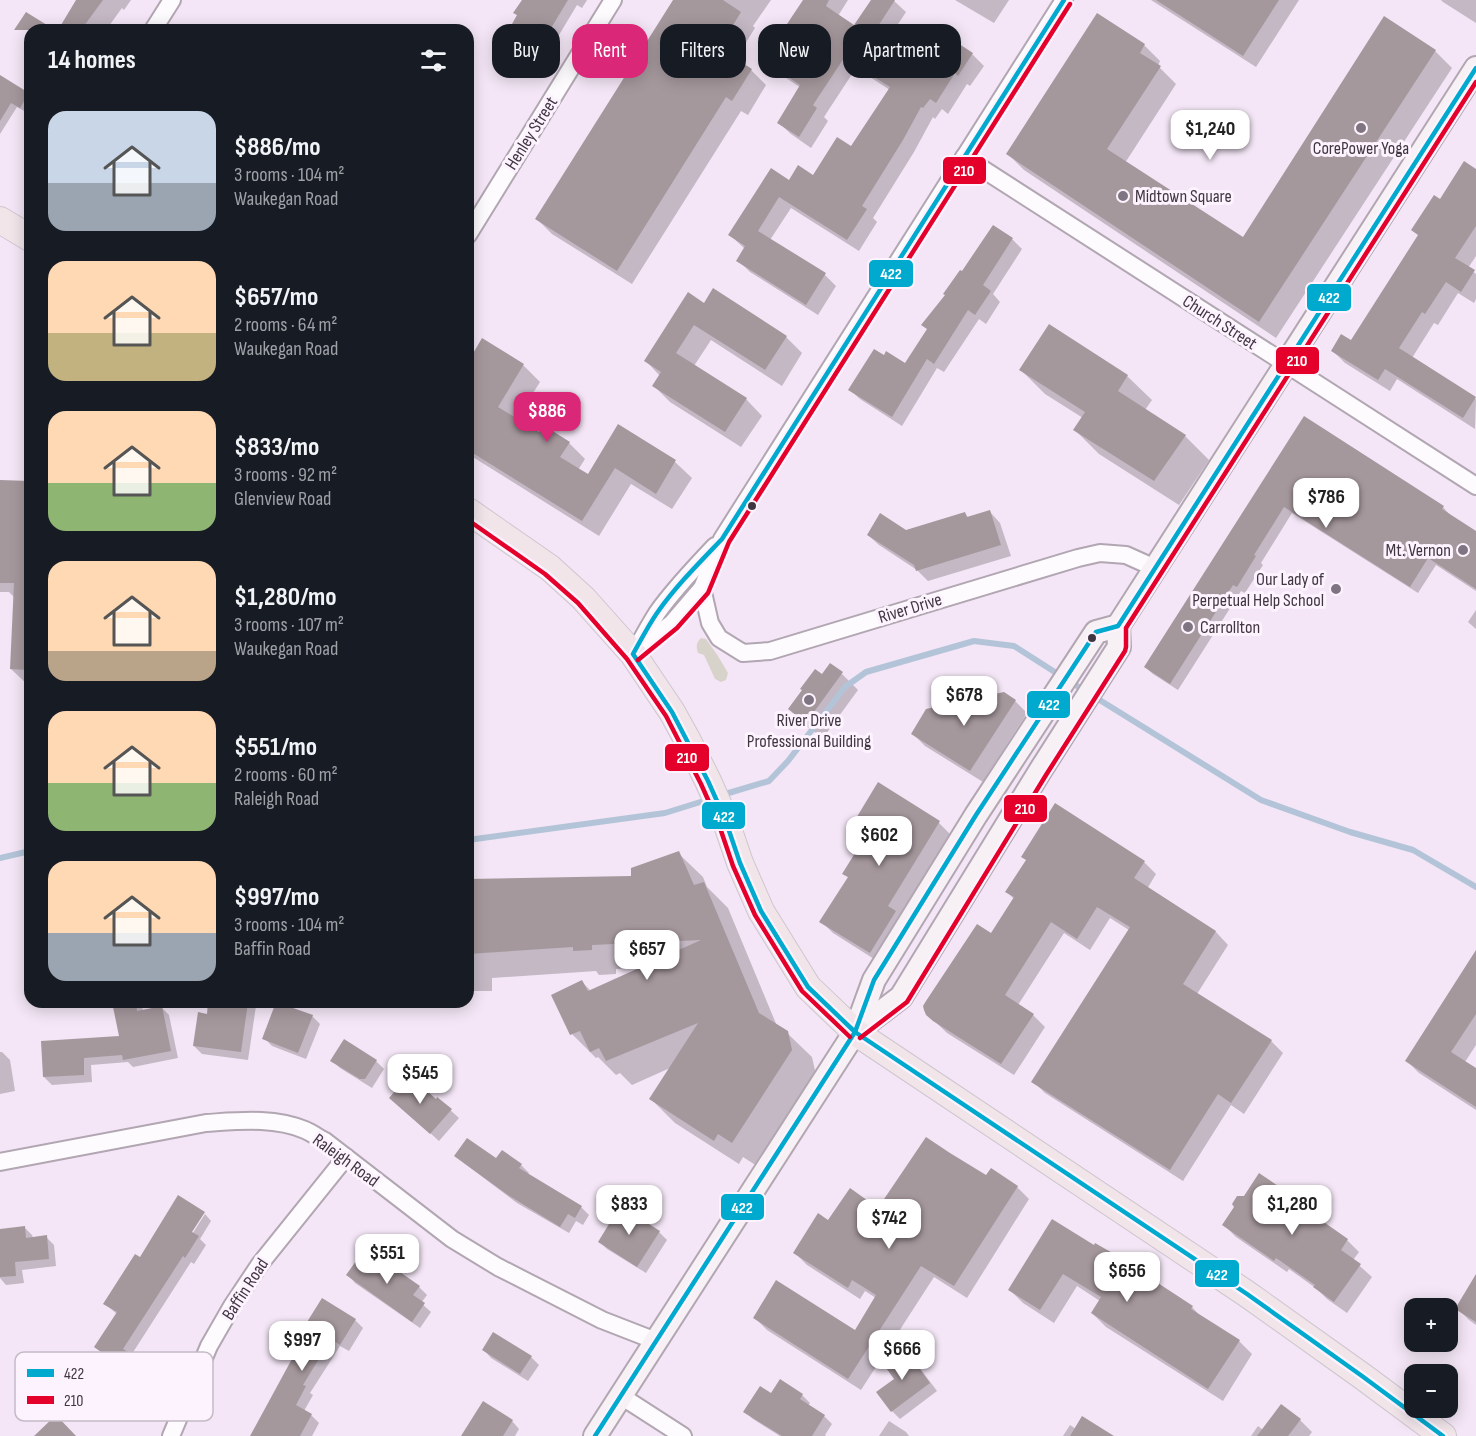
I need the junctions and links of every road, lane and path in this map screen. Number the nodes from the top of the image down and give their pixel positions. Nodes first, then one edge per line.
1 (172, 0) edge
2 (613, 0) edge
3 (1064, 0) edge
4 (157, 24) edge
5 (1476, 68) edge
6 (964, 157) junction
7 (0, 220) edge
8 (474, 225) edge
9 (24, 229) edge
10 (1287, 364) junction
11 (1476, 486) edge
12 (474, 515) edge
13 (722, 539) junction
14 (1155, 568) junction
15 (702, 588) junction
16 (1118, 626) junction
17 (633, 654) junction
18 (855, 1032) junction
19 (346, 1158) junction
20 (0, 1162) edge
21 (656, 1341) junction
22 (206, 1352) edge
23 (621, 1396) junction
24 (177, 1421) edge
25 (171, 1436) edge
26 (595, 1436) edge
27 (683, 1436) edge
28 (1443, 1436) edge

1 - 4 street
2 - 8 street, Henley Street
3 - 6 street
5 - 10 main road
6 - 10 street, Church Street
6 - 13 street
7 - 9 main road
10 - 11 street, Church Street
10 - 14 main road
12 - 17 main road
13 - 15 street
13 - 17 street
14 - 15 street, River Drive
14 - 16 main road
15 - 17 street
16 - 18 main road
16 - 18 main road
17 - 18 main road
18 - 21 main road
18 - 28 main road
19 - 20 street, Raleigh Road
19 - 21 street, Raleigh Road
19 - 22 street, Baffin Road
21 - 23 main road
23 - 26 main road
23 - 27 street
24 - 25 street, Baffin Road

